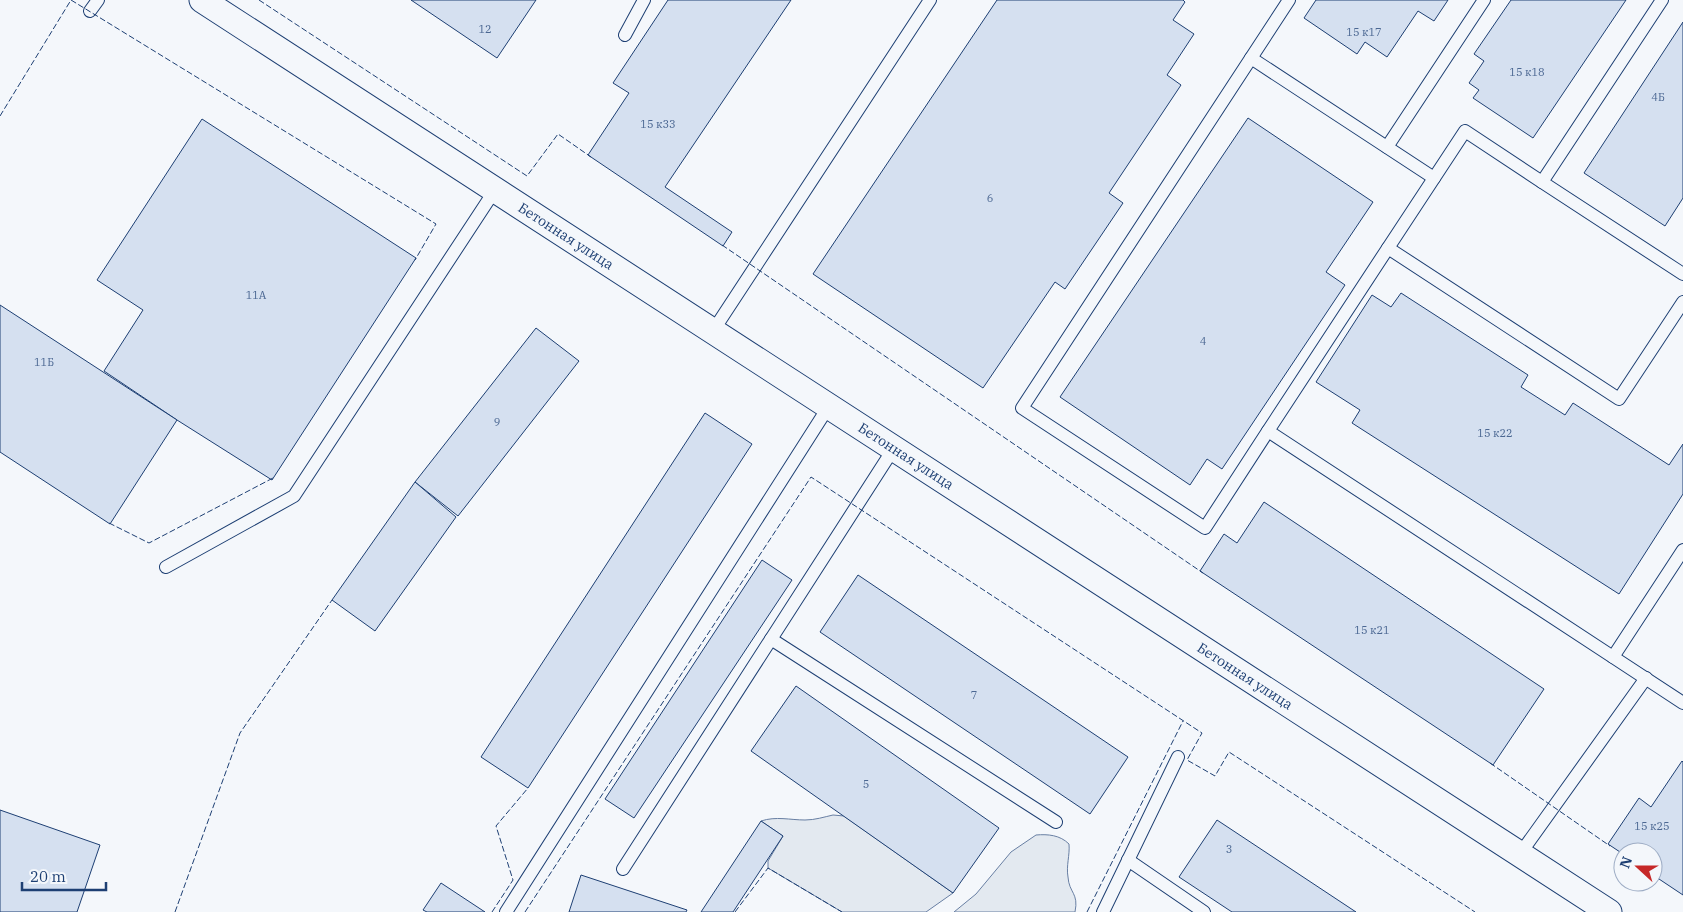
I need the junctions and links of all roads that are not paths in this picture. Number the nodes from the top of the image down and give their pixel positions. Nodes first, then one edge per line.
1 (98, 0) edge
2 (202, 0) edge
3 (644, 0) edge
4 (930, 0) edge
5 (1289, 0) edge
6 (1484, 0) edge
7 (1662, 0) edge
8 (90, 12) dead end
9 (625, 35) dead end
10 (1251, 58) junction
11 (1387, 148) junction
12 (1434, 178) junction
13 (1542, 182) junction
14 (495, 190) junction
15 (1388, 248) junction
16 (1683, 274) edge
17 (1683, 302) edge
18 (713, 331) junction
19 (829, 406) junction
20 (1268, 431) junction
21 (894, 448) junction
22 (1683, 550) edge
23 (166, 567) dead end
24 (771, 639) junction
25 (1613, 657) junction
26 (1646, 678) junction
27 (1683, 703) edge
28 (1178, 757) dead end
29 (1056, 822) dead end
30 (1520, 854) junction
31 (1128, 860) junction
32 (623, 869) dead end
33 (506, 912) edge
34 (1103, 912) edge
35 (1204, 912) edge
36 (1608, 912) edge

1 - 8 lane
2 - 14 street, Бетонная улица
3 - 9 lane
4 - 18 lane
5 - 10 lane
6 - 11 lane
7 - 13 lane
10 - 11 lane
10 - 20 lane
11 - 12 lane
12 - 13 lane
12 - 15 lane
13 - 16 lane
14 - 18 street, Бетонная улица
14 - 23 lane
15 - 17 lane
15 - 20 lane
18 - 19 street, Бетонная улица
19 - 21 street, Бетонная улица
19 - 33 lane
20 - 25 lane
21 - 24 lane
21 - 30 street, Бетонная улица
22 - 25 lane
24 - 29 lane
24 - 32 lane
25 - 26 lane
26 - 27 lane
26 - 30 lane
28 - 31 lane
30 - 36 street, Бетонная улица
31 - 34 lane
31 - 35 lane

